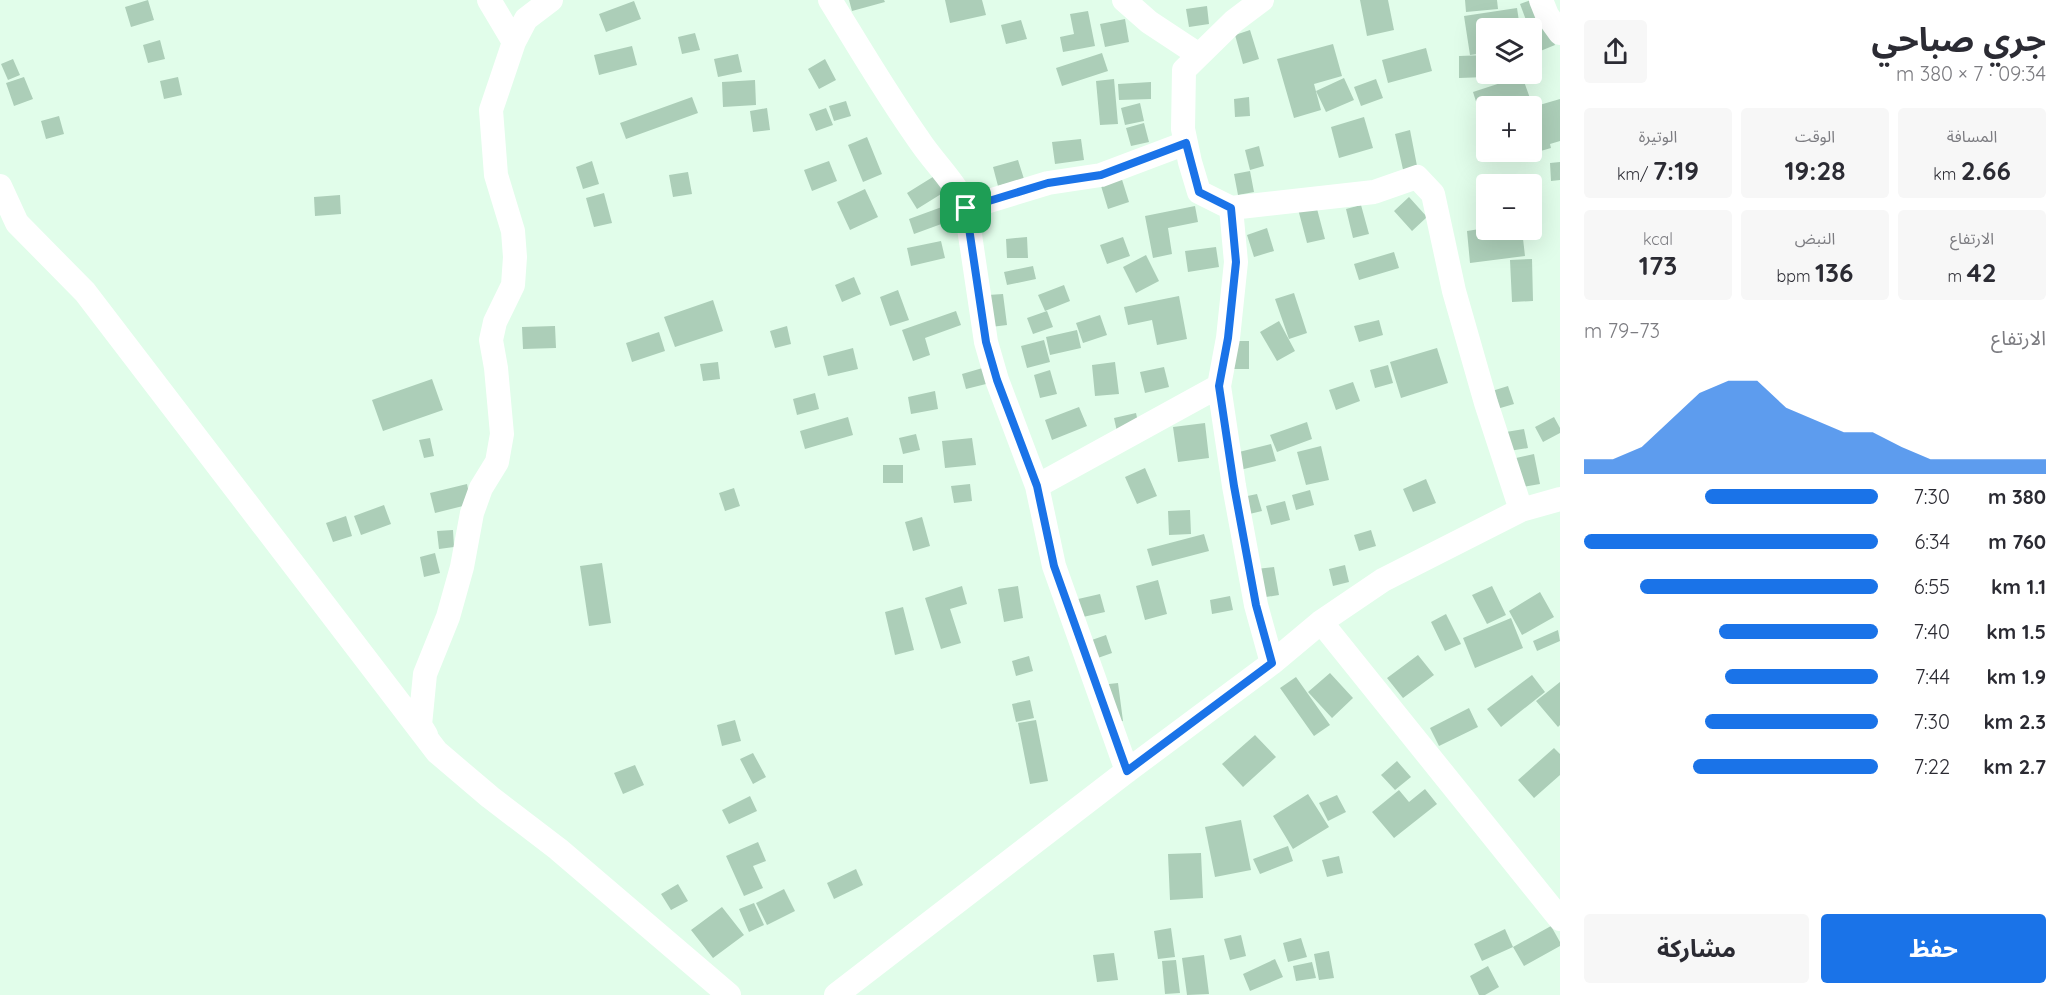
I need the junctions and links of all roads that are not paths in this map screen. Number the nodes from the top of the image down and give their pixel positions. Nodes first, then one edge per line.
1 (489, 0) edge
2 (551, 0) edge
3 (830, 0) edge
4 (1124, 0) edge
5 (1262, 0) edge
6 (1541, 0) edge
7 (1560, 33) edge
8 (514, 42) junction
9 (1199, 55) junction
10 (1186, 143) junction
11 (0, 186) edge
12 (966, 208) junction
13 (1231, 208) junction
14 (1219, 386) junction
15 (1037, 486) junction
16 (1560, 499) edge
17 (1521, 510) junction
18 (1321, 622) junction
19 (1272, 663) junction
20 (437, 752) junction
21 (1127, 771) junction
22 (1560, 919) edge
23 (729, 995) edge
24 (836, 995) edge

1 - 8 street
2 - 8 street
3 - 12 street
4 - 9 street
5 - 9 street
6 - 7 street
8 - 20 street
9 - 10 street
10 - 12 street
10 - 13 street
11 - 20 street
12 - 15 street
13 - 14 street
13 - 17 street
14 - 15 street
14 - 19 street
15 - 21 street
16 - 17 street
17 - 18 street
18 - 19 street
18 - 22 street
19 - 21 street
20 - 23 street
21 - 24 street

